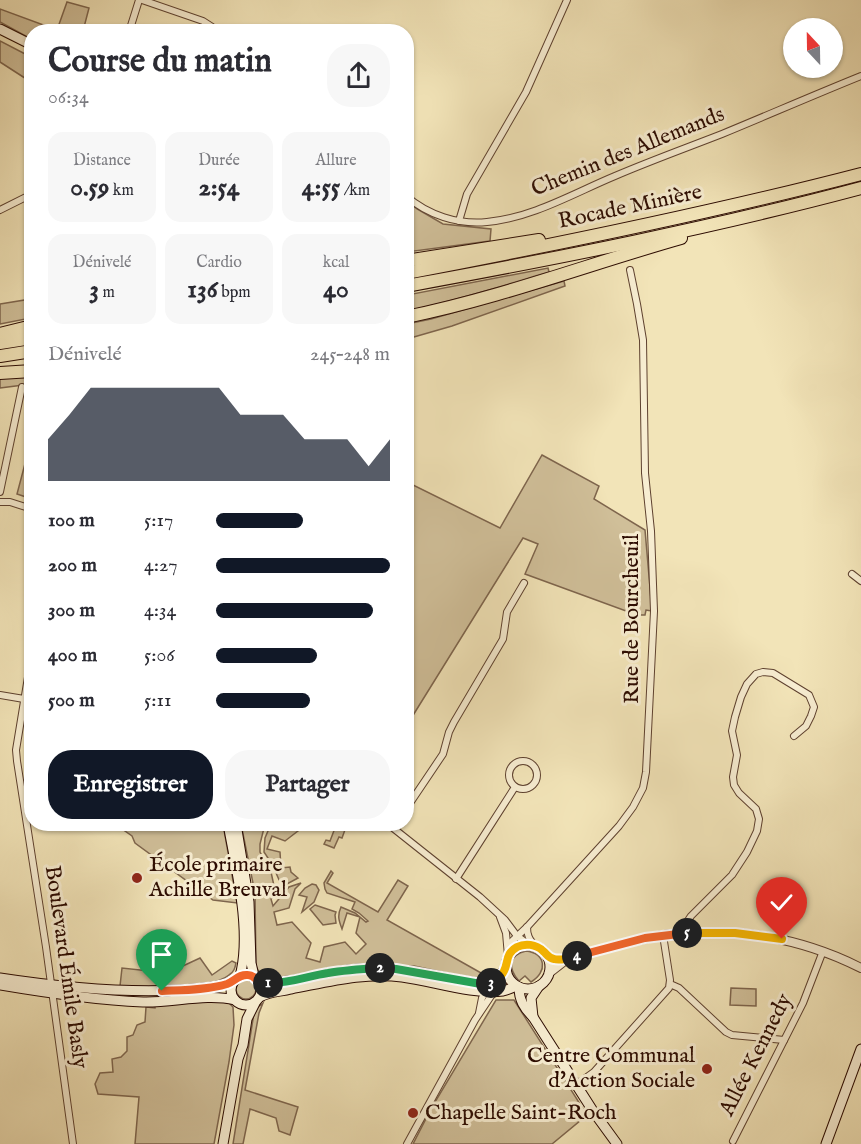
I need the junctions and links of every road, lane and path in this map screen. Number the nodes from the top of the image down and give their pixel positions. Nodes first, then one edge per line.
1 (140, 0) edge
2 (567, 0) edge
3 (132, 24) edge
4 (208, 24) edge
5 (0, 29) edge
6 (0, 35) edge
7 (24, 41) edge
8 (24, 47) edge
9 (861, 76) edge
10 (861, 174) edge
11 (861, 188) edge
12 (24, 198) edge
13 (414, 203) edge
14 (806, 203) junction
15 (0, 210) edge
16 (459, 221) junction
17 (650, 225) junction
18 (414, 260) edge
19 (630, 270) dead end
20 (414, 271) edge
21 (414, 285) edge
22 (414, 315) edge
23 (24, 328) edge
24 (0, 334) edge
25 (24, 339) edge
26 (0, 343) edge
27 (24, 352) edge
28 (0, 356) edge
29 (24, 372) edge
30 (0, 373) edge
31 (22, 387) dead end
32 (0, 492) edge
33 (0, 502) edge
34 (24, 506) edge
35 (852, 574) dead end
36 (861, 581) edge
37 (524, 583) dead end
38 (0, 695) edge
39 (24, 699) joint
40 (794, 736) dead end
41 (515, 787) junction
42 (414, 798) edge
43 (24, 808) edge
44 (27, 831) edge
45 (229, 831) edge
46 (237, 831) edge
47 (399, 831) edge
48 (456, 879) junction
49 (499, 913) junction
50 (527, 927) junction
51 (685, 933) junction
52 (663, 935) junction
53 (518, 936) junction
54 (508, 945) junction
55 (531, 945) junction
56 (823, 951) junction
57 (508, 956) junction
58 (548, 956) junction
59 (568, 959) junction
60 (861, 968) edge
61 (505, 969) junction
62 (549, 973) junction
63 (0, 978) edge
64 (237, 978) junction
65 (257, 979) junction
66 (670, 984) junction
67 (0, 985) edge
68 (539, 986) junction
69 (489, 987) junction
70 (517, 987) junction
71 (51, 988) junction
72 (462, 988) junction
73 (499, 991) junction
74 (71, 995) junction
75 (257, 1000) junction
76 (238, 1002) junction
77 (480, 1005) junction
78 (54, 1011) junction
79 (479, 1014) junction
80 (533, 1017) junction
81 (784, 1040) junction
82 (861, 1049) edge
83 (237, 1059) junction
84 (576, 1085) junction
85 (733, 1141) dead end
86 (74, 1144) edge
87 (222, 1144) edge
88 (407, 1144) edge
89 (617, 1144) edge
90 (826, 1144) edge

1 - 3 street
1 - 4 street
2 - 16 street
5 - 7 main road
6 - 8 main road
9 - 16 street, Chemin des Allemands
10 - 17 highway, Rocade Minière
11 - 14 highway, Rocade Minière
12 - 15 street
13 - 16 street, Chemin des Allemands
14 - 21 highway, Rocade Minière
14 - 22 highway
17 - 18 highway
17 - 20 highway, Rocade Minière
19 - 50 street, Rue de Bourcheuil
23 - 24 highway
25 - 26 highway
27 - 28 highway
29 - 30 highway
31 - 32 street
33 - 34 street
35 - 36 street
37 - 42 street
38 - 39 street
39 - 43 street, Boulevard Émile Basly
40 - 51 street
41 - 41 street
41 - 48 street
44 - 71 street, Boulevard Émile Basly
45 - 64 main road
46 - 65 main road
47 - 48 street
48 - 49 street
49 - 53 street
49 - 54 street
50 - 53 street, Rue de Bourcheuil
50 - 55 street
51 - 52 street
51 - 56 street
52 - 59 street
52 - 66 street
53 - 54 street, Rue de Bourcheuil
53 - 55 street
54 - 57 street
55 - 57 main road
55 - 58 main road
56 - 60 street
56 - 81 street, Allée Kennedy
57 - 61 main road
58 - 59 street
58 - 62 main road
59 - 62 street
61 - 69 main road
61 - 70 main road
62 - 68 main road
63 - 71 main road
64 - 65 main road
64 - 71 main road
64 - 76 main road
65 - 69 main road
65 - 75 main road
66 - 81 street
66 - 84 street
67 - 71 main road
68 - 70 main road
68 - 80 main road
69 - 72 main road
69 - 73 main road
69 - 77 street
70 - 73 main road
70 - 80 main road
71 - 74 main road
71 - 78 street, Boulevard Émile Basly
72 - 75 main road
72 - 77 street
73 - 79 street
74 - 76 main road
74 - 78 street
75 - 76 main road
75 - 83 main road
76 - 83 main road
77 - 79 street
78 - 86 street, Boulevard Émile Basly
79 - 88 street
80 - 84 main road
81 - 85 street, Allée Kennedy
82 - 90 main road
83 - 87 main road
84 - 89 main road

